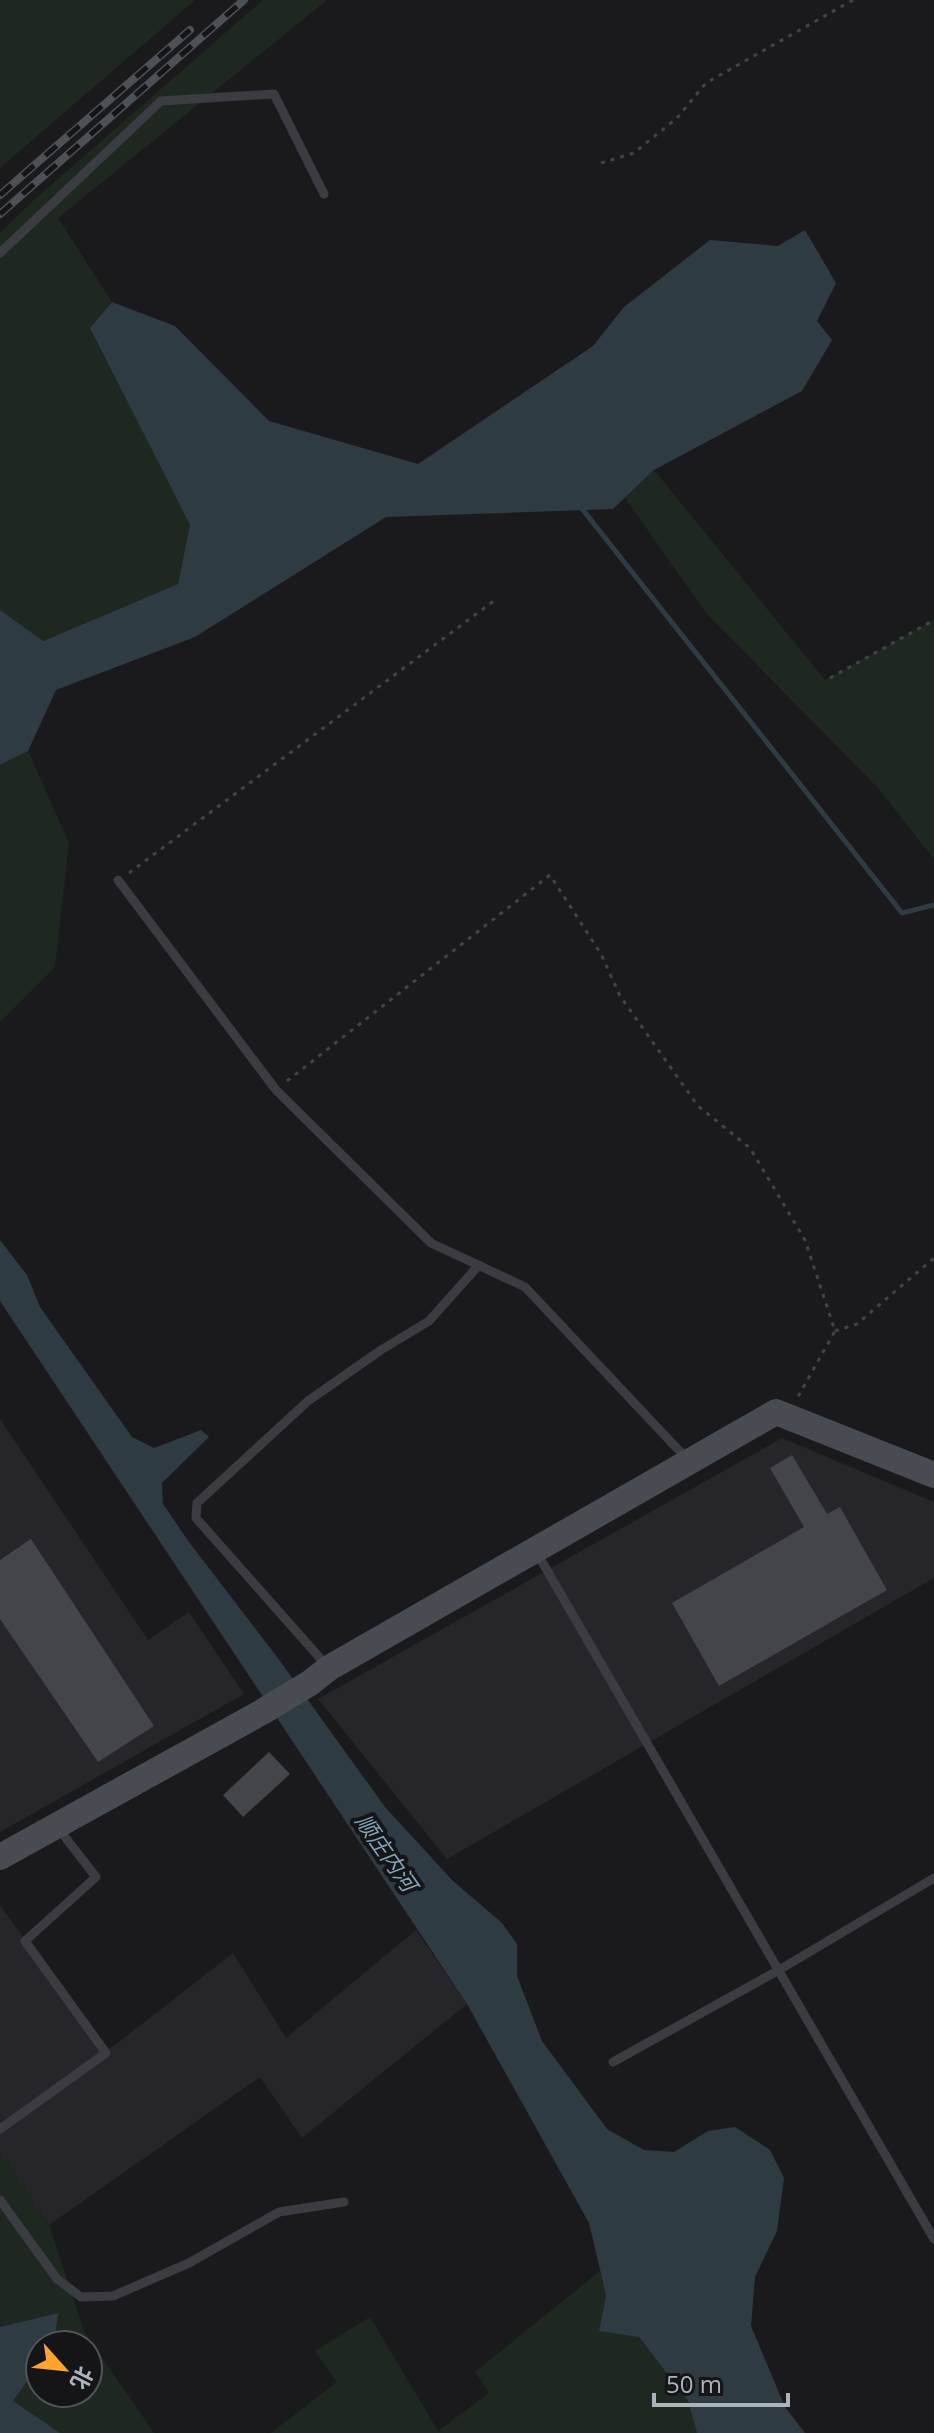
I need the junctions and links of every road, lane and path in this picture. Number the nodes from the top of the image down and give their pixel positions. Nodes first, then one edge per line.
1 (853, 0) edge
2 (601, 163) dead end
3 (324, 194) dead end
4 (0, 253) edge
5 (495, 600) dead end
6 (934, 620) edge
7 (830, 678) dead end
8 (118, 880) joint
9 (276, 1090) junction
10 (934, 1258) edge
11 (479, 1265) junction
12 (835, 1331) junction
13 (776, 1412) junction
14 (690, 1462) junction
15 (934, 1475) edge
16 (536, 1550) junction
17 (320, 1676) junction
18 (56, 1825) junction
19 (0, 1857) edge
20 (934, 1878) edge
21 (779, 1970) junction
22 (613, 2062) dead end
23 (0, 2129) edge
24 (0, 2200) edge
25 (344, 2202) dead end
26 (934, 2239) edge

1 - 2 path
3 - 4 lane
5 - 8 path
6 - 7 path
8 - 9 lane
9 - 11 lane
9 - 12 path
10 - 12 path
11 - 14 lane
11 - 17 lane
12 - 13 path
13 - 14 street
13 - 15 street
14 - 16 street
16 - 17 street
16 - 21 lane
17 - 18 street
18 - 19 street
18 - 23 lane
20 - 21 lane
21 - 22 lane
21 - 26 lane
24 - 25 lane

